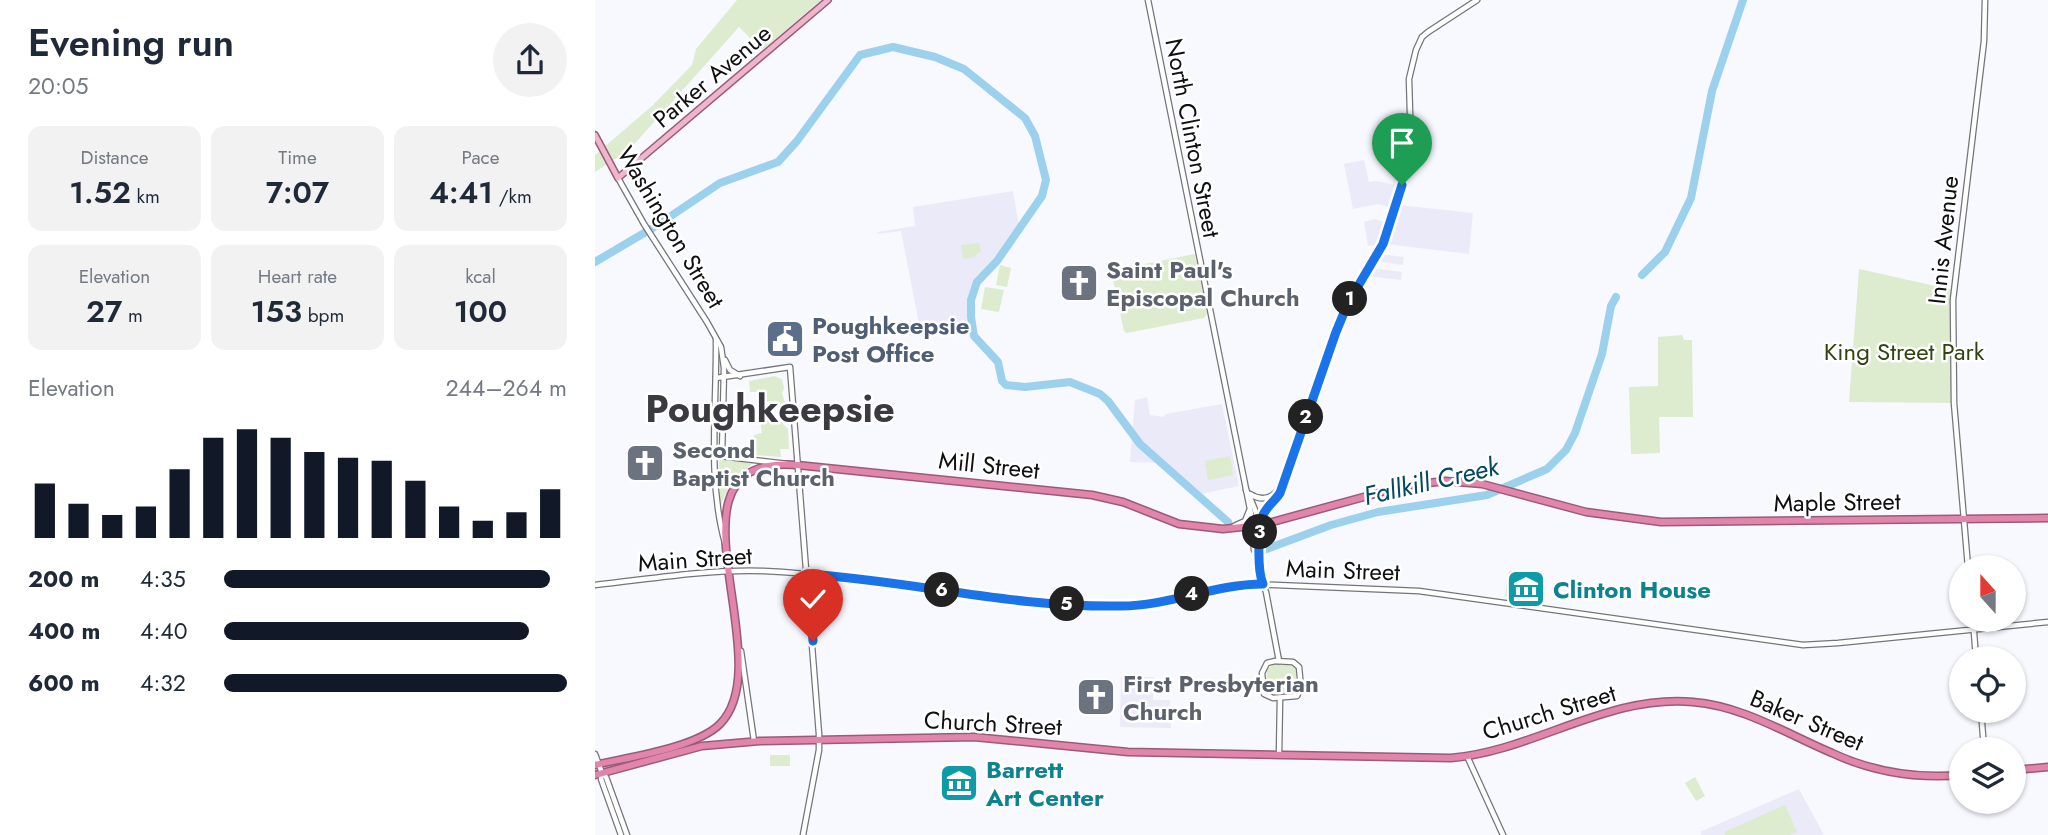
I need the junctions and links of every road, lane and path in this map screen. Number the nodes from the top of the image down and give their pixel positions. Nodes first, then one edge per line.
1 (828, 0) edge
2 (1148, 0) edge
3 (1477, 0) edge
4 (1985, 0) edge
5 (595, 135) edge
6 (618, 178) junction
7 (716, 338) junction
8 (722, 352) junction
9 (741, 376) junction
10 (723, 378) junction
11 (716, 379) junction
12 (719, 455) junction
13 (789, 464) junction
14 (797, 465) junction
15 (1430, 482) joint
16 (1281, 485) junction
17 (1245, 489) junction
18 (1271, 504) junction
19 (1249, 507) junction
20 (2048, 518) edge
21 (1964, 519) junction
22 (1279, 521) junction
23 (1256, 526) junction
24 (1223, 529) junction
25 (726, 547) junction
26 (1967, 555) edge
27 (729, 572) junction
28 (807, 574) junction
29 (1263, 584) junction
30 (595, 585) edge
31 (2048, 622) edge
32 (2027, 624) edge
33 (1949, 631) edge
34 (738, 640) junction
35 (1279, 661) junction
36 (1280, 698) junction
37 (1637, 705) joint
38 (819, 740) junction
39 (754, 741) junction
40 (595, 754) edge
41 (1279, 755) junction
42 (1467, 756) junction
43 (597, 764) edge
44 (2048, 767) edge
45 (2026, 769) edge
46 (599, 774) edge
47 (1949, 775) edge
48 (621, 835) edge
49 (627, 835) edge
50 (803, 835) edge
51 (1503, 835) edge

1 - 6 main road, Parker Avenue
2 - 17 street, North Clinton Street
3 - 16 street
4 - 21 street, Innis Avenue
5 - 6 main road, Washington Street
6 - 7 street, Washington Street
7 - 8 street, Washington Street
7 - 11 street, Washington Street
8 - 9 street
8 - 10 street, Washington Street
9 - 10 street
9 - 14 street
10 - 11 street
10 - 12 street, Washington Street
11 - 12 street, Washington Street
12 - 13 street, Mill Street
12 - 25 street
13 - 14 highway, Mill Street
13 - 25 highway
14 - 24 highway, Mill Street
14 - 28 street
15 - 21 highway, Maple Street
15 - 22 highway, Mill Street
16 - 17 street
16 - 18 street
17 - 19 street, North Clinton Street
17 - 23 street, North Clinton Street
18 - 22 street
18 - 23 street
19 - 23 street, North Clinton Street
19 - 24 street
20 - 21 highway, Maple Street
21 - 26 street, Innis Avenue
22 - 23 highway, Mill Street
23 - 24 highway, Mill Street
23 - 29 street, North Clinton Street
25 - 27 highway
27 - 28 street, Main Street
27 - 30 street, Main Street
27 - 34 highway
28 - 29 street, Main Street
28 - 38 street
29 - 33 street, Main Street
29 - 35 street, North Clinton Street
31 - 32 street, Main Street
34 - 39 street
34 - 43 highway
35 - 36 street
35 - 36 street
36 - 41 street
37 - 42 highway, Church Street
37 - 47 highway, Baker Street
38 - 39 highway, Church Street
38 - 41 highway, Church Street
38 - 50 street
39 - 46 highway, Church Street
40 - 43 street
41 - 42 highway, Church Street
42 - 51 street
43 - 46 street
44 - 45 highway
46 - 48 street
46 - 49 street

